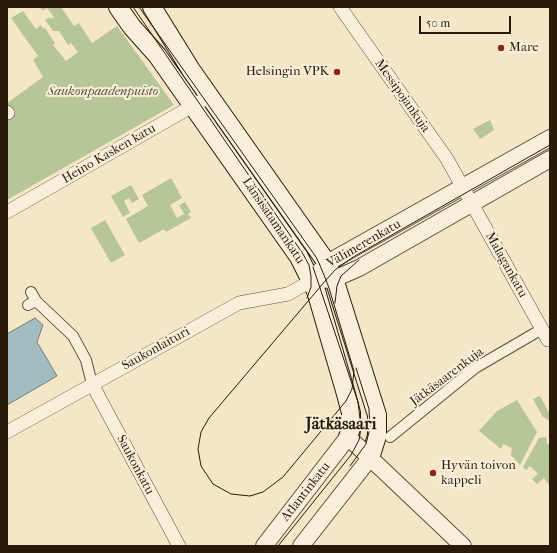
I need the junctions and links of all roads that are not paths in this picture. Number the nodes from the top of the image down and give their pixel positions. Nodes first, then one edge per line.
1 (118, 7) edge
2 (152, 7) edge
3 (340, 7) edge
4 (210, 96) junction
5 (193, 106) junction
6 (550, 138) edge
7 (550, 159) edge
8 (463, 187) junction
9 (472, 204) junction
10 (7, 212) edge
11 (330, 271) junction
12 (311, 281) junction
13 (32, 300) dead end
14 (546, 334) edge
15 (92, 384) junction
16 (7, 432) edge
17 (390, 436) dead end
18 (348, 437) junction
19 (370, 458) junction
20 (179, 546) edge
21 (264, 546) edge
22 (301, 546) edge
23 (463, 546) edge

1 - 5 main road, Länsisatamankatu
2 - 4 main road, Länsisatamankatu
3 - 8 street, Messipojankuja
4 - 5 street, Heino Kasken katu
4 - 11 main road, Länsisatamankatu
5 - 10 street, Heino Kasken katu
5 - 12 main road, Länsisatamankatu
6 - 8 street, Välimerenkatu
7 - 9 street, Välimerenkatu
8 - 9 street, Malagankatu
8 - 11 street, Välimerenkatu
9 - 11 street, Välimerenkatu
9 - 14 street, Malagankatu
11 - 12 street, Välimerenkatu
11 - 19 main road, Länsisatamankatu
12 - 15 street, Saukonlaituri
12 - 18 main road, Länsisatamankatu
13 - 15 street
14 - 17 street, Jätkäsaarenkuja
15 - 16 street, Saukonlaituri
15 - 20 street, Saukonkatu
18 - 19 street
18 - 21 street, Atlantinkatu
19 - 22 street
19 - 23 street

